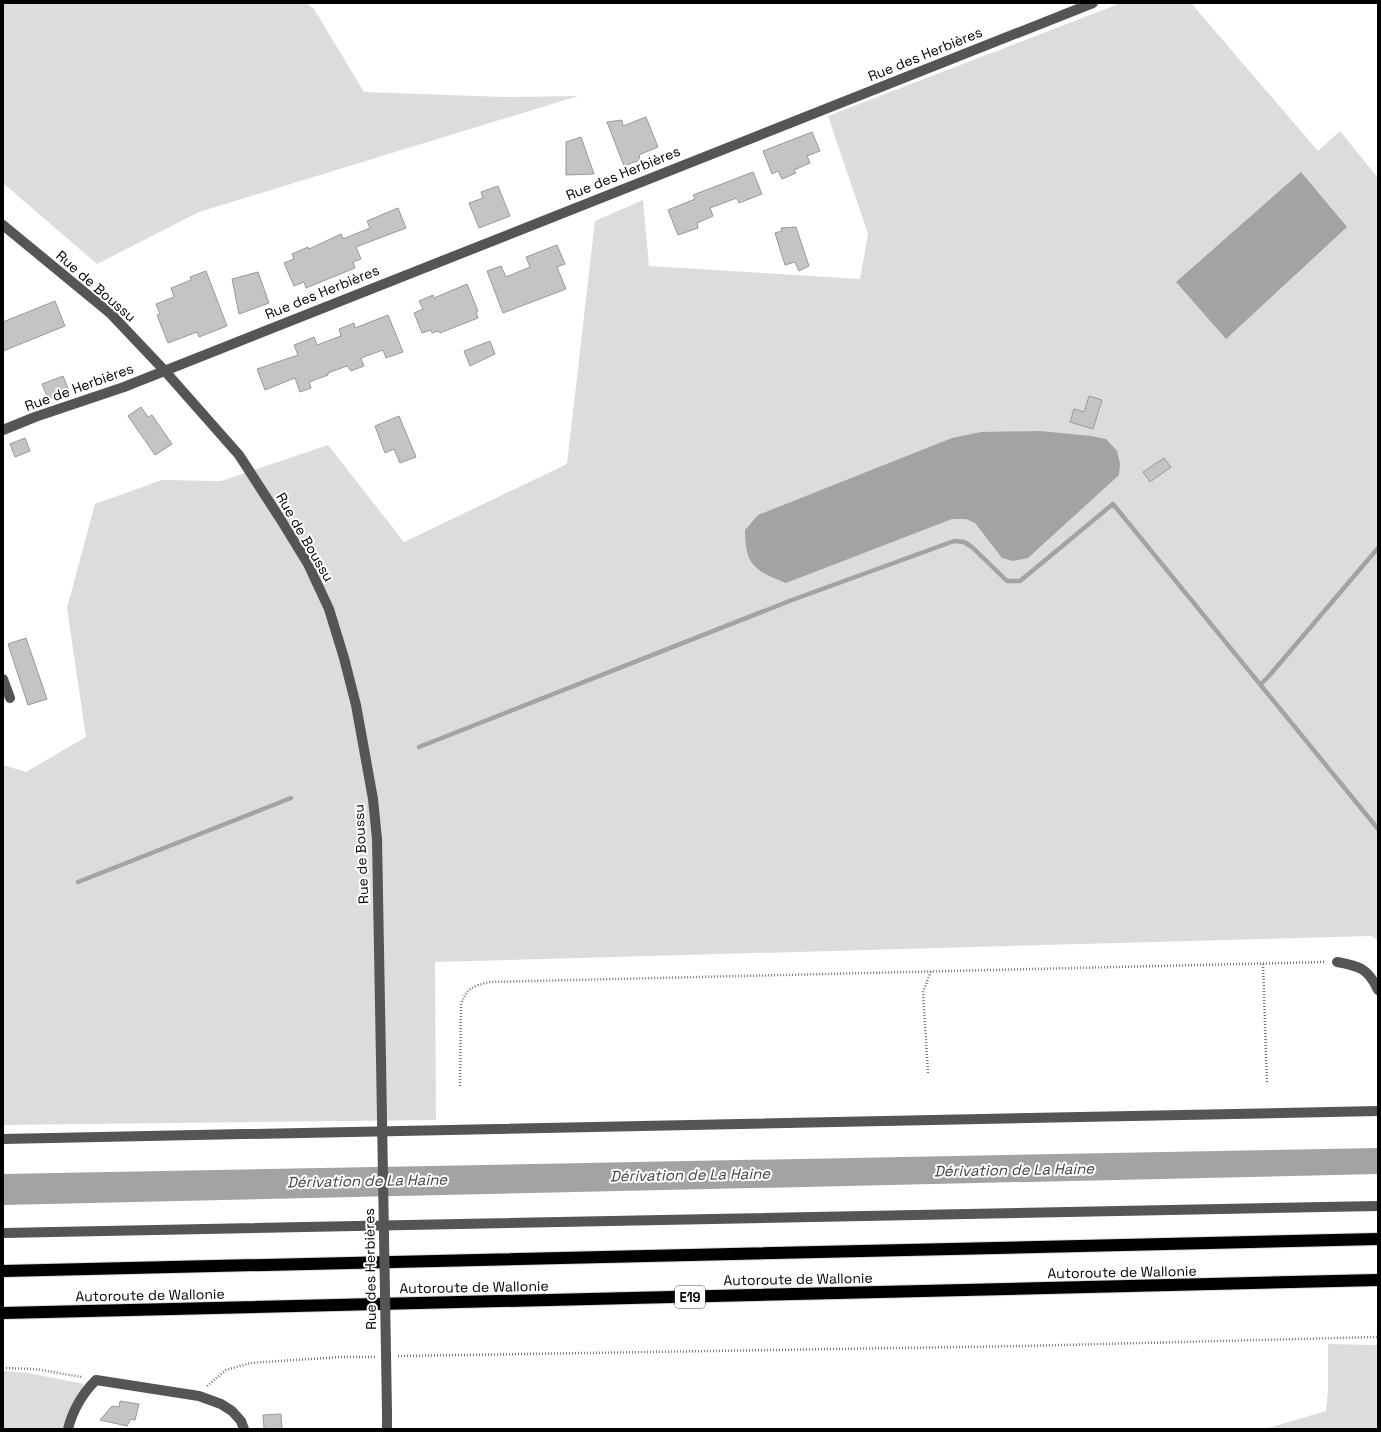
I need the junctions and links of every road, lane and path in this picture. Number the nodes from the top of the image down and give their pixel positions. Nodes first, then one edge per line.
1 (1093, 3) edge
2 (3, 225) edge
3 (164, 370) junction
4 (3, 430) edge
5 (3, 679) edge
6 (10, 698) dead end
7 (1337, 962) joint
8 (1263, 964) junction
9 (931, 971) junction
10 (1378, 990) edge
11 (381, 1060) joint
12 (928, 1073) dead end
13 (1267, 1083) dead end
14 (460, 1086) dead end
15 (1378, 1111) edge
16 (3, 1139) edge
17 (1378, 1206) edge
18 (3, 1233) edge
19 (1378, 1239) edge
20 (3, 1271) edge
21 (1378, 1280) edge
22 (3, 1313) edge
23 (1378, 1337) edge
24 (395, 1356) dead end
25 (379, 1357) dead end
26 (3, 1368) edge
27 (96, 1380) junction
28 (199, 1396) junction
29 (68, 1429) edge
30 (244, 1429) edge
31 (387, 1429) edge

1 - 3 street, Rue des Herbières
2 - 3 street, Rue de Boussu
3 - 4 street, Rue de Herbières
3 - 11 street, Rue de Boussu
5 - 6 street
7 - 8 path
7 - 10 street
8 - 9 path
8 - 13 path
9 - 12 path
9 - 14 path
11 - 31 street, Rue des Herbières, bridge
15 - 16 street
17 - 18 street
19 - 20 highway, Autoroute de Wallonie
21 - 22 highway, Autoroute de Wallonie / E19
23 - 24 path
25 - 28 path
26 - 27 path
27 - 28 street
27 - 29 street
28 - 30 street

